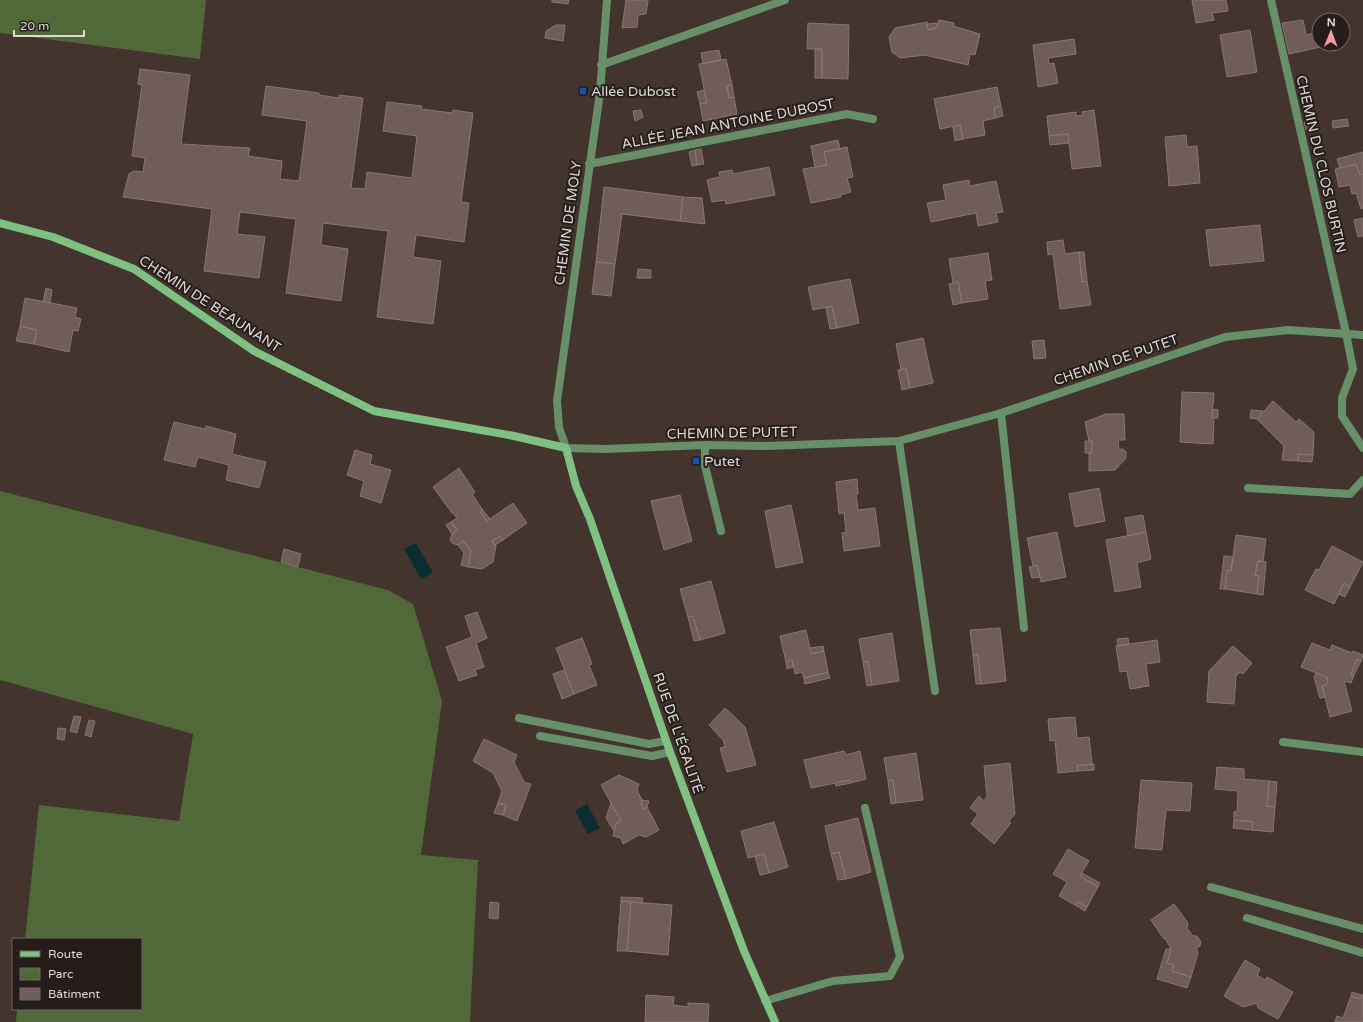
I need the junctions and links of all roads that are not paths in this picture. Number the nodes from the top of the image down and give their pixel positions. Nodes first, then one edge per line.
1 (608, 0) edge
2 (785, 0) edge
3 (1271, 0) edge
4 (601, 64) junction
5 (873, 119) dead end
6 (589, 164) junction
7 (0, 223) edge
8 (1346, 333) junction
9 (1363, 335) edge
10 (1001, 413) junction
11 (899, 441) junction
12 (705, 445) junction
13 (566, 448) junction
14 (1363, 448) edge
15 (1363, 480) edge
16 (1248, 488) dead end
17 (721, 531) dead end
18 (1024, 628) dead end
19 (935, 691) dead end
20 (519, 718) dead end
21 (540, 736) dead end
22 (666, 741) junction
23 (1283, 742) dead end
24 (670, 752) junction
25 (1363, 752) edge
26 (865, 808) dead end
27 (1211, 887) dead end
28 (1247, 918) dead end
29 (1363, 929) edge
30 (1363, 953) edge
31 (765, 1001) junction
32 (776, 1022) edge

1 - 4 street, CHEMIN DE MOLY
2 - 4 street
3 - 8 street, CHEMIN DU CLOS BURTIN
4 - 6 street, CHEMIN DE MOLY
5 - 6 street, ALLÉE JEAN ANTOINE DUBOST
6 - 13 street, CHEMIN DE MOLY
7 - 13 street, CHEMIN DE BEAUNANT
8 - 9 street, CHEMIN DE PUTET
8 - 10 street, CHEMIN DE PUTET
8 - 14 street
10 - 11 street, CHEMIN DE PUTET
10 - 18 street
11 - 12 street, CHEMIN DE PUTET
11 - 19 street
12 - 13 street, CHEMIN DE PUTET
12 - 17 street
13 - 22 street, RUE DE L'ÉGALITÉ
15 - 16 street
20 - 22 street
21 - 24 street
22 - 24 street, RUE DE L'ÉGALITÉ
23 - 25 street
24 - 31 street, RUE DE L'ÉGALITÉ
26 - 31 street
27 - 29 street
28 - 30 street
31 - 32 street, RUE DE L'ÉGALITÉ

